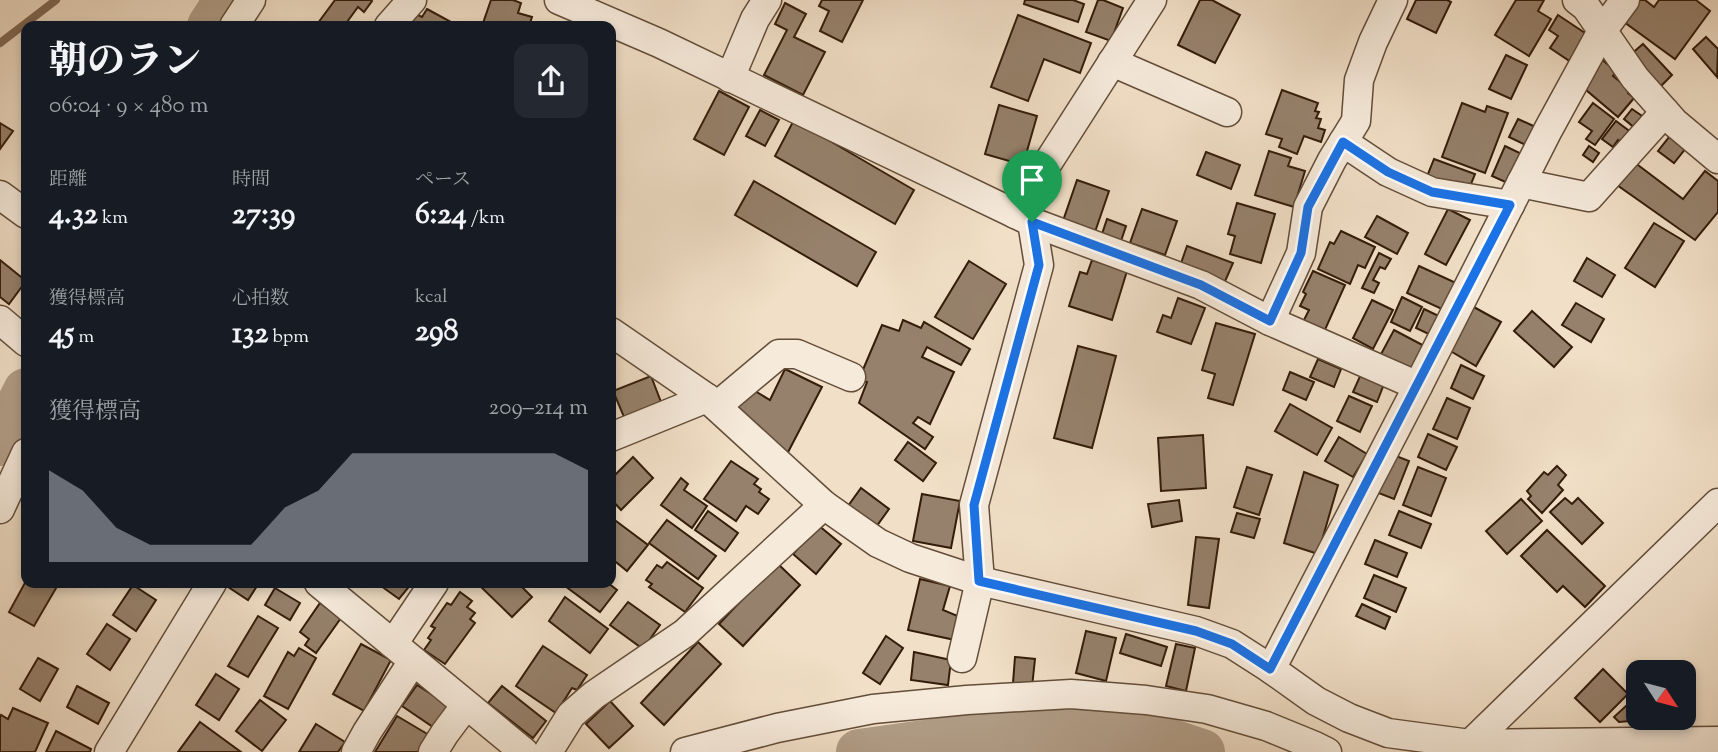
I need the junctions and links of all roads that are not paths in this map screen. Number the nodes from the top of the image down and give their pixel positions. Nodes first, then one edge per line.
1 (251, 0) edge
2 (412, 0) edge
3 (559, 0) edge
4 (767, 0) edge
5 (1393, 0) edge
6 (1577, 0) edge
7 (1625, 0) edge
8 (1141, 3) edge
9 (237, 21) edge
10 (393, 21) edge
11 (608, 21) edge
12 (616, 25) edge
13 (1602, 31) junction
14 (1112, 62) junction
15 (730, 78) junction
16 (1227, 112) dead end
17 (1665, 112) junction
18 (1343, 142) junction
19 (1713, 148) edge
20 (1515, 194) junction
21 (0, 195) edge
22 (21, 210) edge
23 (1024, 218) junction
24 (0, 320) edge
25 (1270, 321) junction
26 (616, 335) edge
27 (21, 338) edge
28 (851, 377) dead end
29 (1418, 386) junction
30 (712, 402) junction
31 (616, 435) edge
32 (21, 464) edge
33 (1718, 503) edge
34 (824, 505) junction
35 (0, 509) edge
36 (979, 581) junction
37 (209, 588) edge
38 (325, 588) edge
39 (432, 588) edge
40 (403, 652) junction
41 (962, 658) dead end
42 (1270, 669) junction
43 (466, 705) junction
44 (1718, 741) edge
45 (1655, 747) edge
46 (1466, 748) edge
47 (109, 752) edge
48 (356, 752) edge
49 (433, 752) edge
50 (524, 752) edge
51 (548, 752) edge
52 (685, 752) edge
53 (1326, 752) edge

1 - 9 street
2 - 10 street
3 - 11 street
4 - 15 street
5 - 18 street
6 - 13 street
7 - 13 street
8 - 14 street
12 - 15 street
13 - 17 street
13 - 20 street
14 - 16 street
14 - 23 street
15 - 23 street
17 - 19 street
17 - 20 street
18 - 20 street
18 - 25 street
20 - 29 street
21 - 22 street
23 - 25 street
23 - 36 street
24 - 27 street
25 - 29 street
26 - 30 street
28 - 30 street
29 - 42 street
30 - 31 street
30 - 34 street
32 - 35 street
33 - 46 street
34 - 36 street
34 - 51 street
36 - 41 street
36 - 42 street
37 - 47 street
38 - 40 street
39 - 40 street
40 - 43 street
40 - 48 street
42 - 46 street
43 - 49 street
43 - 50 street
44 - 45 street
45 - 46 street
52 - 53 street

